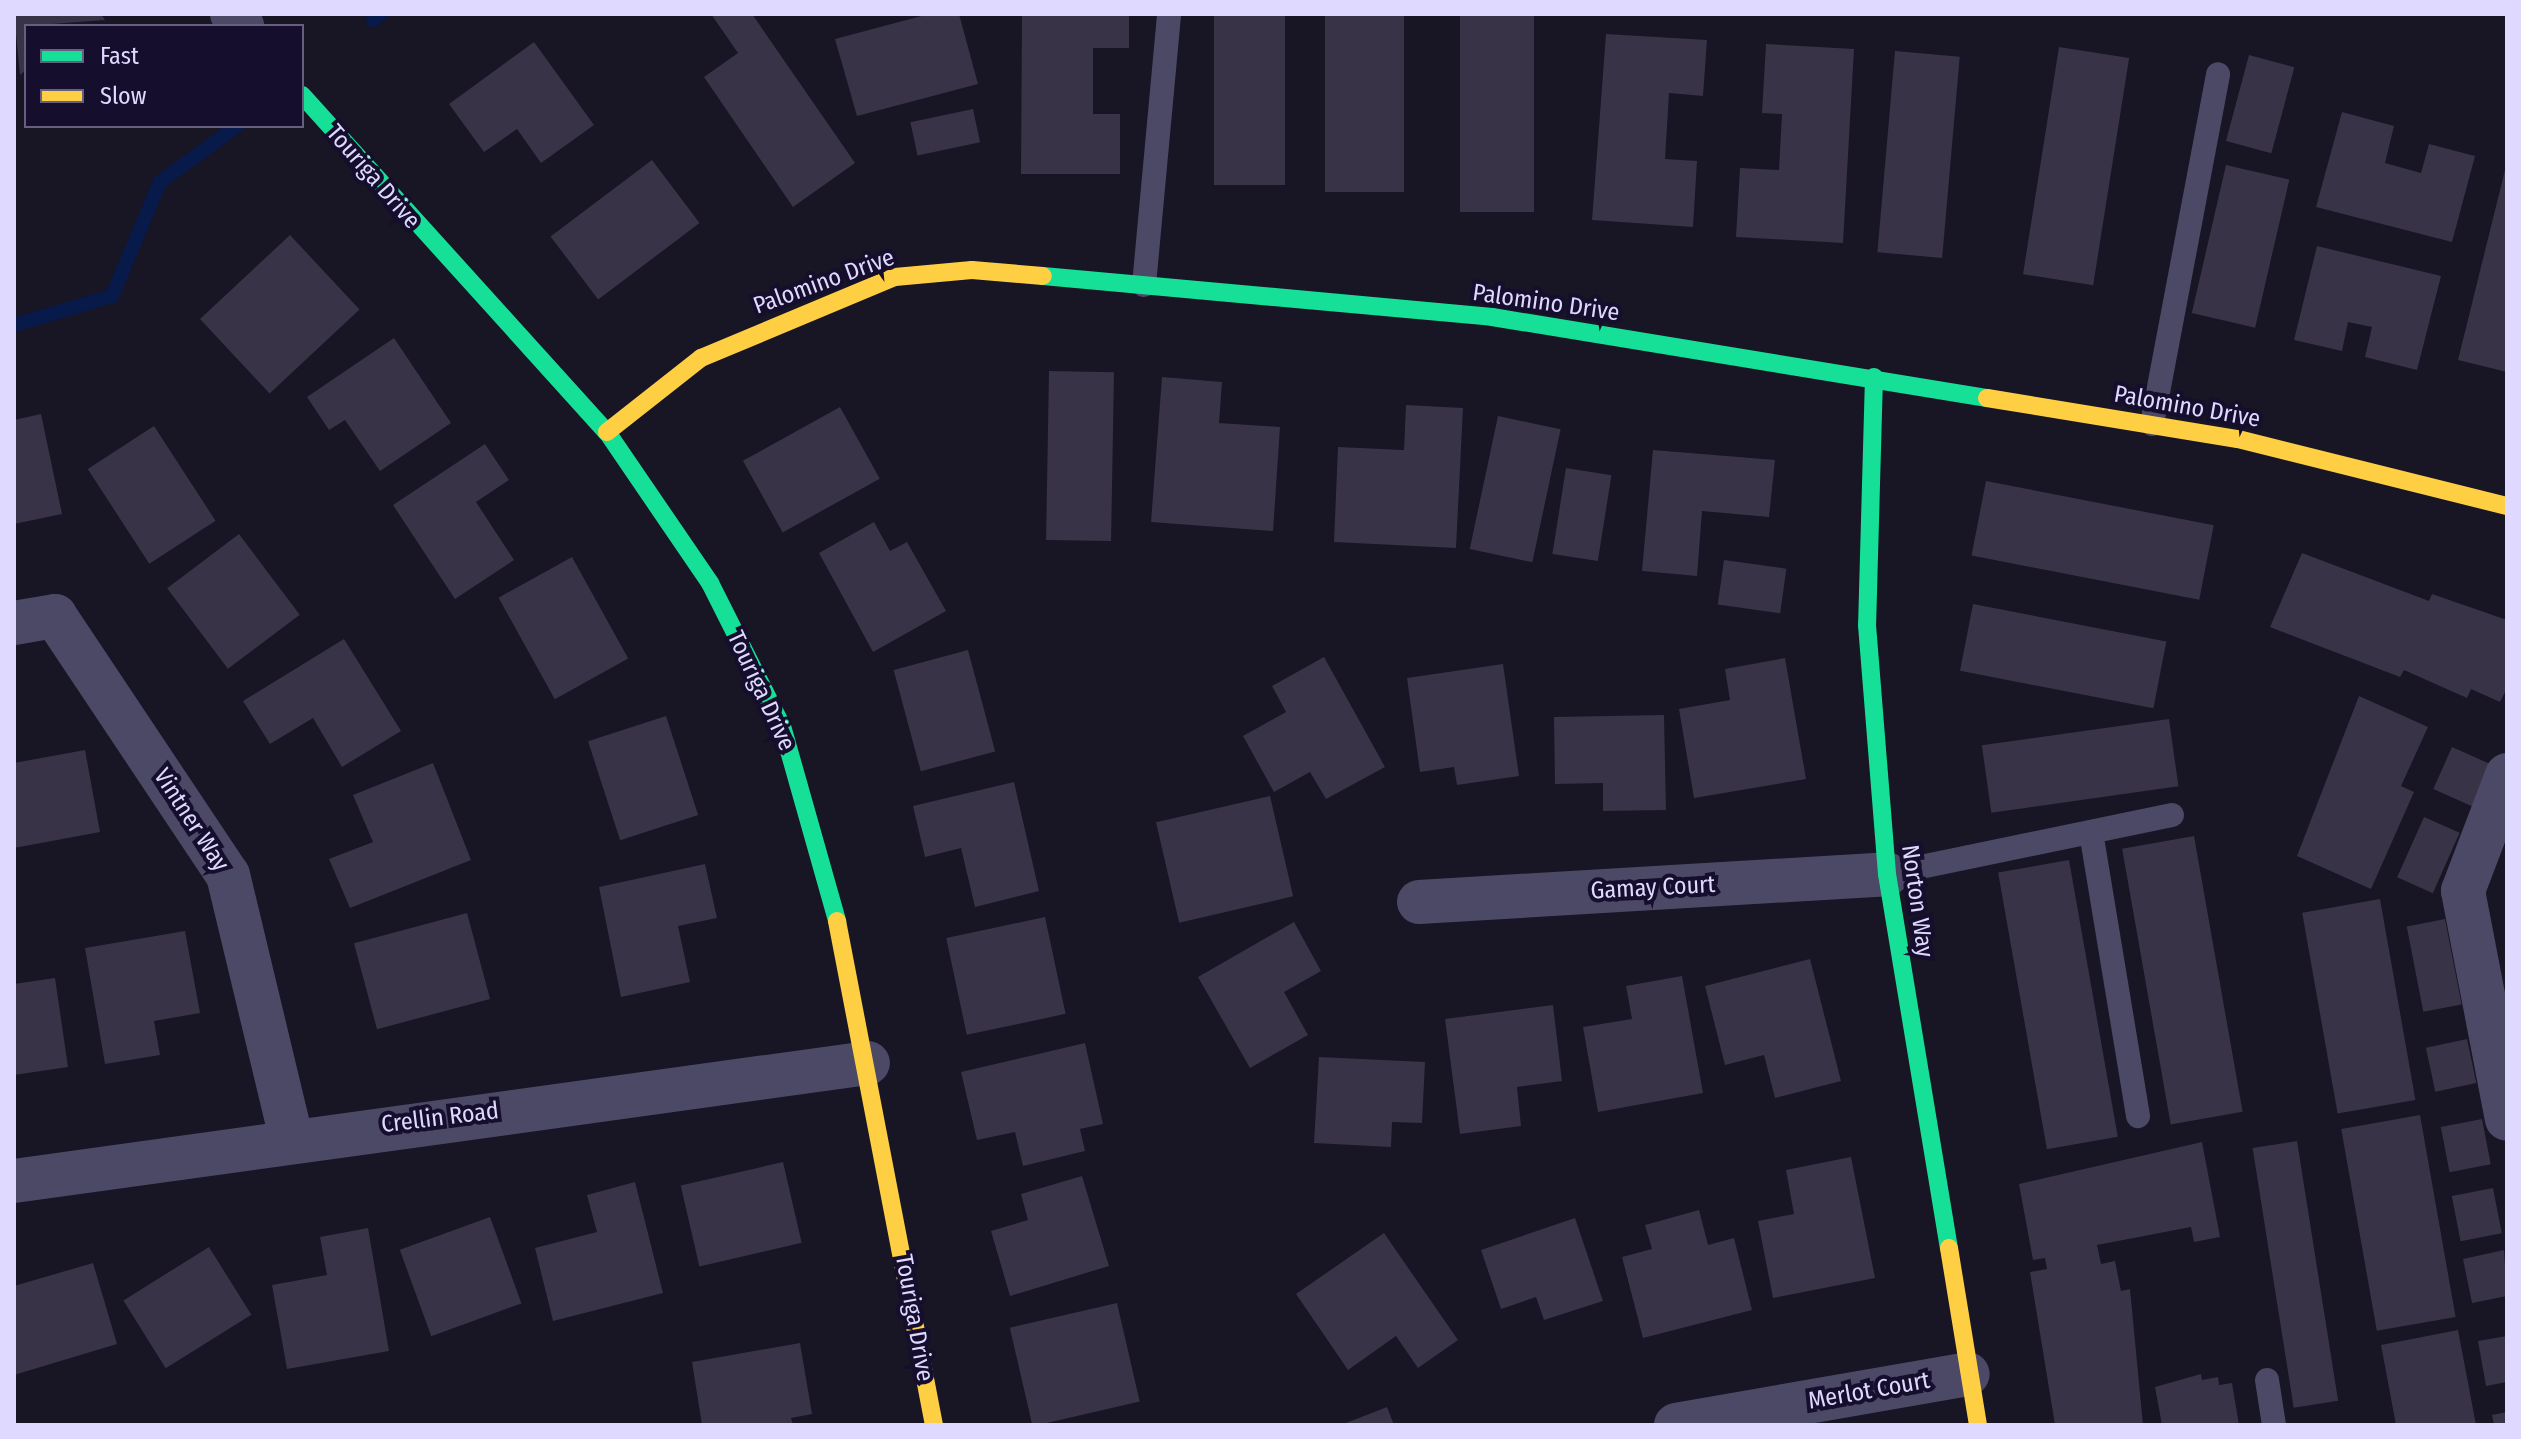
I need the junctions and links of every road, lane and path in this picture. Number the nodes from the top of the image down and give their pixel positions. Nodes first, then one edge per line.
1 (1169, 14) edge
2 (2218, 74) dead end
3 (304, 97) edge
4 (1144, 285) junction
5 (1874, 377) junction
6 (2152, 424) junction
7 (607, 432) junction
8 (2507, 506) edge
9 (14, 623) edge
10 (2507, 775) edge
11 (2172, 815) dead end
12 (2091, 832) junction
13 (1887, 874) junction
14 (1419, 902) dead end
15 (868, 1063) junction
16 (2138, 1116) dead end
17 (2507, 1119) edge
18 (291, 1137) junction
19 (14, 1181) edge
20 (1968, 1374) junction
21 (2267, 1380) dead end
22 (934, 1425) edge
23 (1676, 1425) edge
24 (1978, 1425) edge
25 (2274, 1425) edge

1 - 4 lane
2 - 6 lane
3 - 7 street, Touriga Drive
4 - 5 street, Palomino Drive
4 - 7 street, Palomino Drive
5 - 6 street, Palomino Drive
5 - 13 street, Norton Way
6 - 8 street, Palomino Drive
7 - 15 street, Touriga Drive
9 - 18 street, Vintner Way
10 - 17 street
11 - 12 lane
12 - 13 lane
12 - 16 lane
13 - 14 street, Gamay Court
13 - 20 street, Norton Way
15 - 18 street, Crellin Road
15 - 22 street, Touriga Drive
18 - 19 street, Crellin Road
20 - 23 street, Merlot Court
20 - 24 street, Norton Way
21 - 25 lane

